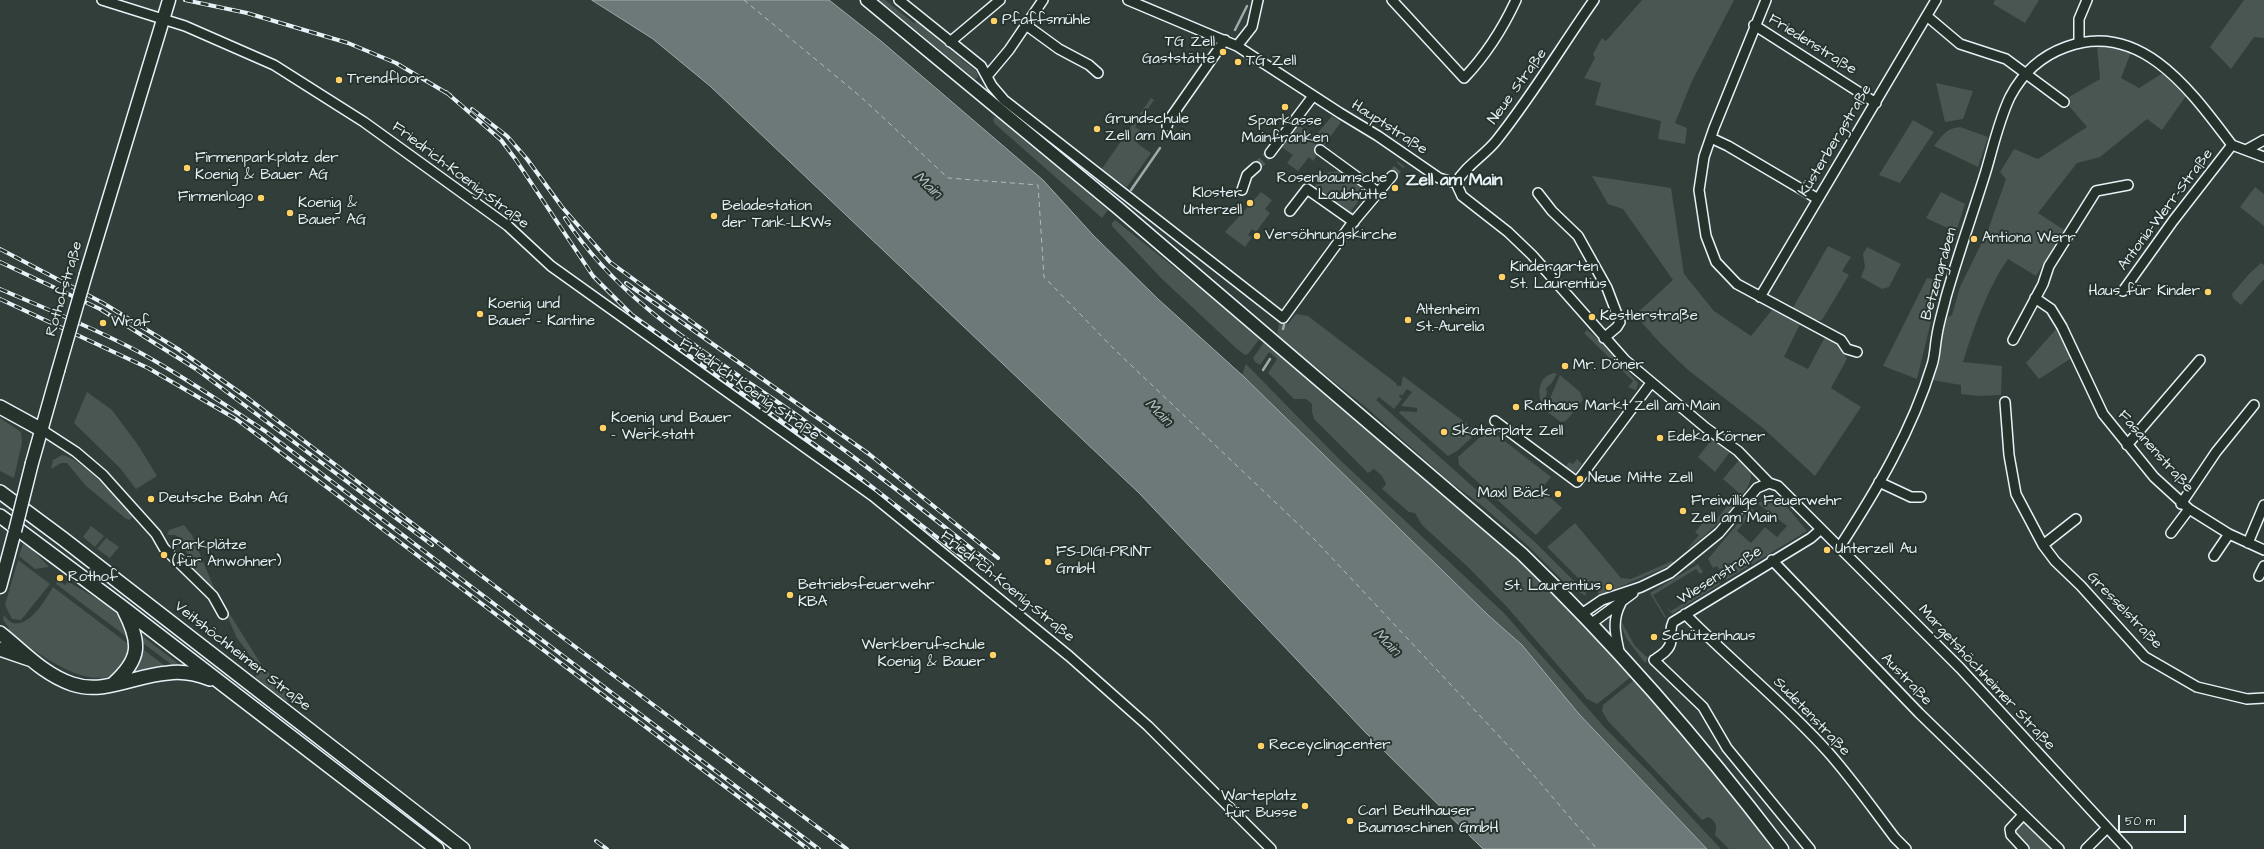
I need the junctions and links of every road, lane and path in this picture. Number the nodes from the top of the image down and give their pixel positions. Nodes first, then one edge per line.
1 (102, 0) edge
2 (169, 0) edge
3 (867, 0) edge
4 (899, 0) edge
5 (1000, 0) edge
6 (1043, 0) edge
7 (1128, 0) edge
8 (1258, 0) edge
9 (1392, 0) edge
10 (1514, 0) edge
11 (1594, 0) edge
12 (1766, 0) edge
13 (1936, 0) edge
14 (2087, 0) edge
15 (1928, 17) junction
16 (163, 19) junction
17 (1026, 25) junction
18 (1754, 25) junction
19 (1225, 40) junction
20 (950, 42) junction
21 (2079, 42) junction
22 (1237, 46) junction
23 (1098, 73) dead end
24 (2025, 74) junction
25 (988, 75) junction
26 (1313, 96) junction
27 (1876, 102) junction
28 (2064, 102) dead end
29 (1167, 126) dead end
30 (1710, 138) junction
31 (2264, 140) edge
32 (2232, 145) junction
33 (1320, 150) dead end
34 (2246, 150) junction
35 (1270, 153) tunnel mouth
36 (1407, 156) junction
37 (2264, 157) edge
38 (1401, 164) tunnel mouth
39 (1256, 167) tunnel mouth
40 (1392, 176) tunnel mouth
41 (1456, 183) junction
42 (2128, 186) dead end
43 (1242, 190) dead end
44 (1379, 193) junction
45 (1538, 193) dead end
46 (1818, 199) junction
47 (1290, 211) dead end
48 (1354, 222) junction
49 (2123, 291) dead end
50 (1760, 297) junction
51 (2035, 298) junction
52 (1604, 338) junction
53 (2013, 340) dead end
54 (1857, 352) dead end
55 (2200, 360) dead end
56 (1651, 383) junction
57 (2006, 402) dead end
58 (2254, 404) dead end
59 (0, 407) edge
60 (1495, 421) dead end
61 (42, 430) junction
62 (2127, 445) junction
63 (1879, 482) junction
64 (1769, 483) junction
65 (0, 492) edge
66 (1921, 497) dead end
67 (2185, 506) junction
68 (2264, 506) edge
69 (0, 516) edge
70 (2076, 519) dead end
71 (1820, 530) junction
72 (2171, 533) dead end
73 (2229, 534) junction
74 (2248, 543) junction
75 (2043, 545) junction
76 (1839, 548) junction
77 (2264, 550) edge
78 (2214, 556) dead end
79 (1772, 560) junction
80 (2264, 566) edge
81 (2260, 576) dead end
82 (0, 587) edge
83 (1641, 587) junction
84 (1621, 601) junction
85 (122, 607) junction
86 (1583, 613) junction
87 (223, 614) dead end
88 (1685, 614) junction
89 (1592, 623) junction
90 (0, 633) edge
91 (2, 651) edge
92 (1619, 651) junction
93 (29, 659) junction
94 (218, 681) junction
95 (111, 685) junction
96 (2264, 698) edge
97 (2023, 815) junction
98 (2106, 829) junction
99 (437, 849) edge
100 (463, 849) edge
101 (1271, 849) edge
102 (1782, 849) edge
103 (1810, 849) edge
104 (1906, 849) edge
105 (2024, 849) edge
106 (2059, 849) edge
107 (2086, 849) edge
108 (2127, 849) edge

1 - 16 street, Friedrich-Koenig-Straße
2 - 16 main road, Rothofstraße
3 - 86 main road
4 - 20 street
5 - 20 street
6 - 17 street
7 - 19 street, Hauptstraße
8 - 22 street
9 - 10 street
11 - 41 street, Neue Straße
12 - 18 street
13 - 15 street, Küsterbergstraße
14 - 21 street
15 - 24 street
15 - 27 street, Küsterbergstraße
16 - 61 main road, Rothofstraße, bridge
16 - 101 street, Friedrich-Koenig-Straße
17 - 23 street
17 - 25 street
18 - 27 street, Friedenstraße
18 - 30 street
19 - 22 street, Hauptstraße
19 - 29 street
20 - 25 street
21 - 24 street, Betzengraben
21 - 32 street, Betzengraben
22 - 26 street, Hauptstraße
24 - 28 street
24 - 63 street, Betzengraben
25 - 48 street
26 - 35 street
26 - 36 street, Hauptstraße
27 - 46 street, Küsterbergstraße
30 - 46 street
30 - 50 street
31 - 34 street
32 - 34 street
32 - 49 street, Antonia-Werr-Straße
33 - 44 street
34 - 37 street
36 - 38 street
36 - 41 street, Hauptstraße
39 - 43 street
40 - 44 street
41 - 52 street
42 - 51 street
44 - 48 street
45 - 52 street
46 - 50 street, Küsterbergstraße
47 - 48 street
50 - 54 street
51 - 53 street
51 - 62 street, Fasanenstraße
52 - 56 street
55 - 62 street
56 - 60 street
56 - 64 street
57 - 75 street, Gresselstraße
58 - 67 street
59 - 61 highway
61 - 82 main road, Rothofstraße, bridge
61 - 87 street, Veitshöchheimer Straße
62 - 67 street, Fasanenstraße
63 - 66 street
63 - 76 street, Betzengraben
64 - 71 street
64 - 83 street
65 - 100 highway, Veitshöchheimer Straße
67 - 72 street
67 - 73 street, Fasanenstraße
68 - 74 street
69 - 85 highway
70 - 75 street
71 - 76 street, Margetshöchheimer Straße
71 - 79 street, Wiesenstraße
73 - 74 street, Fasanenstraße
73 - 78 street
74 - 77 street, Fasanenstraße
75 - 96 street, Gresselstraße
76 - 98 street, Margetshöchheimer Straße
79 - 88 street, Wiesenstraße
79 - 97 street, Austraße
80 - 81 street
83 - 84 street
83 - 86 street
84 - 89 street
84 - 92 street
85 - 94 highway
85 - 95 highway
86 - 89 main road
88 - 103 street, Wiesenstraße
88 - 104 street, Sudetenstraße
89 - 92 main road
90 - 93 highway
91 - 93 highway
92 - 102 main road
93 - 95 highway
94 - 95 highway
94 - 99 highway
97 - 105 street
97 - 106 street, Austraße
98 - 107 street
98 - 108 street, Margetshöchheimer Straße

